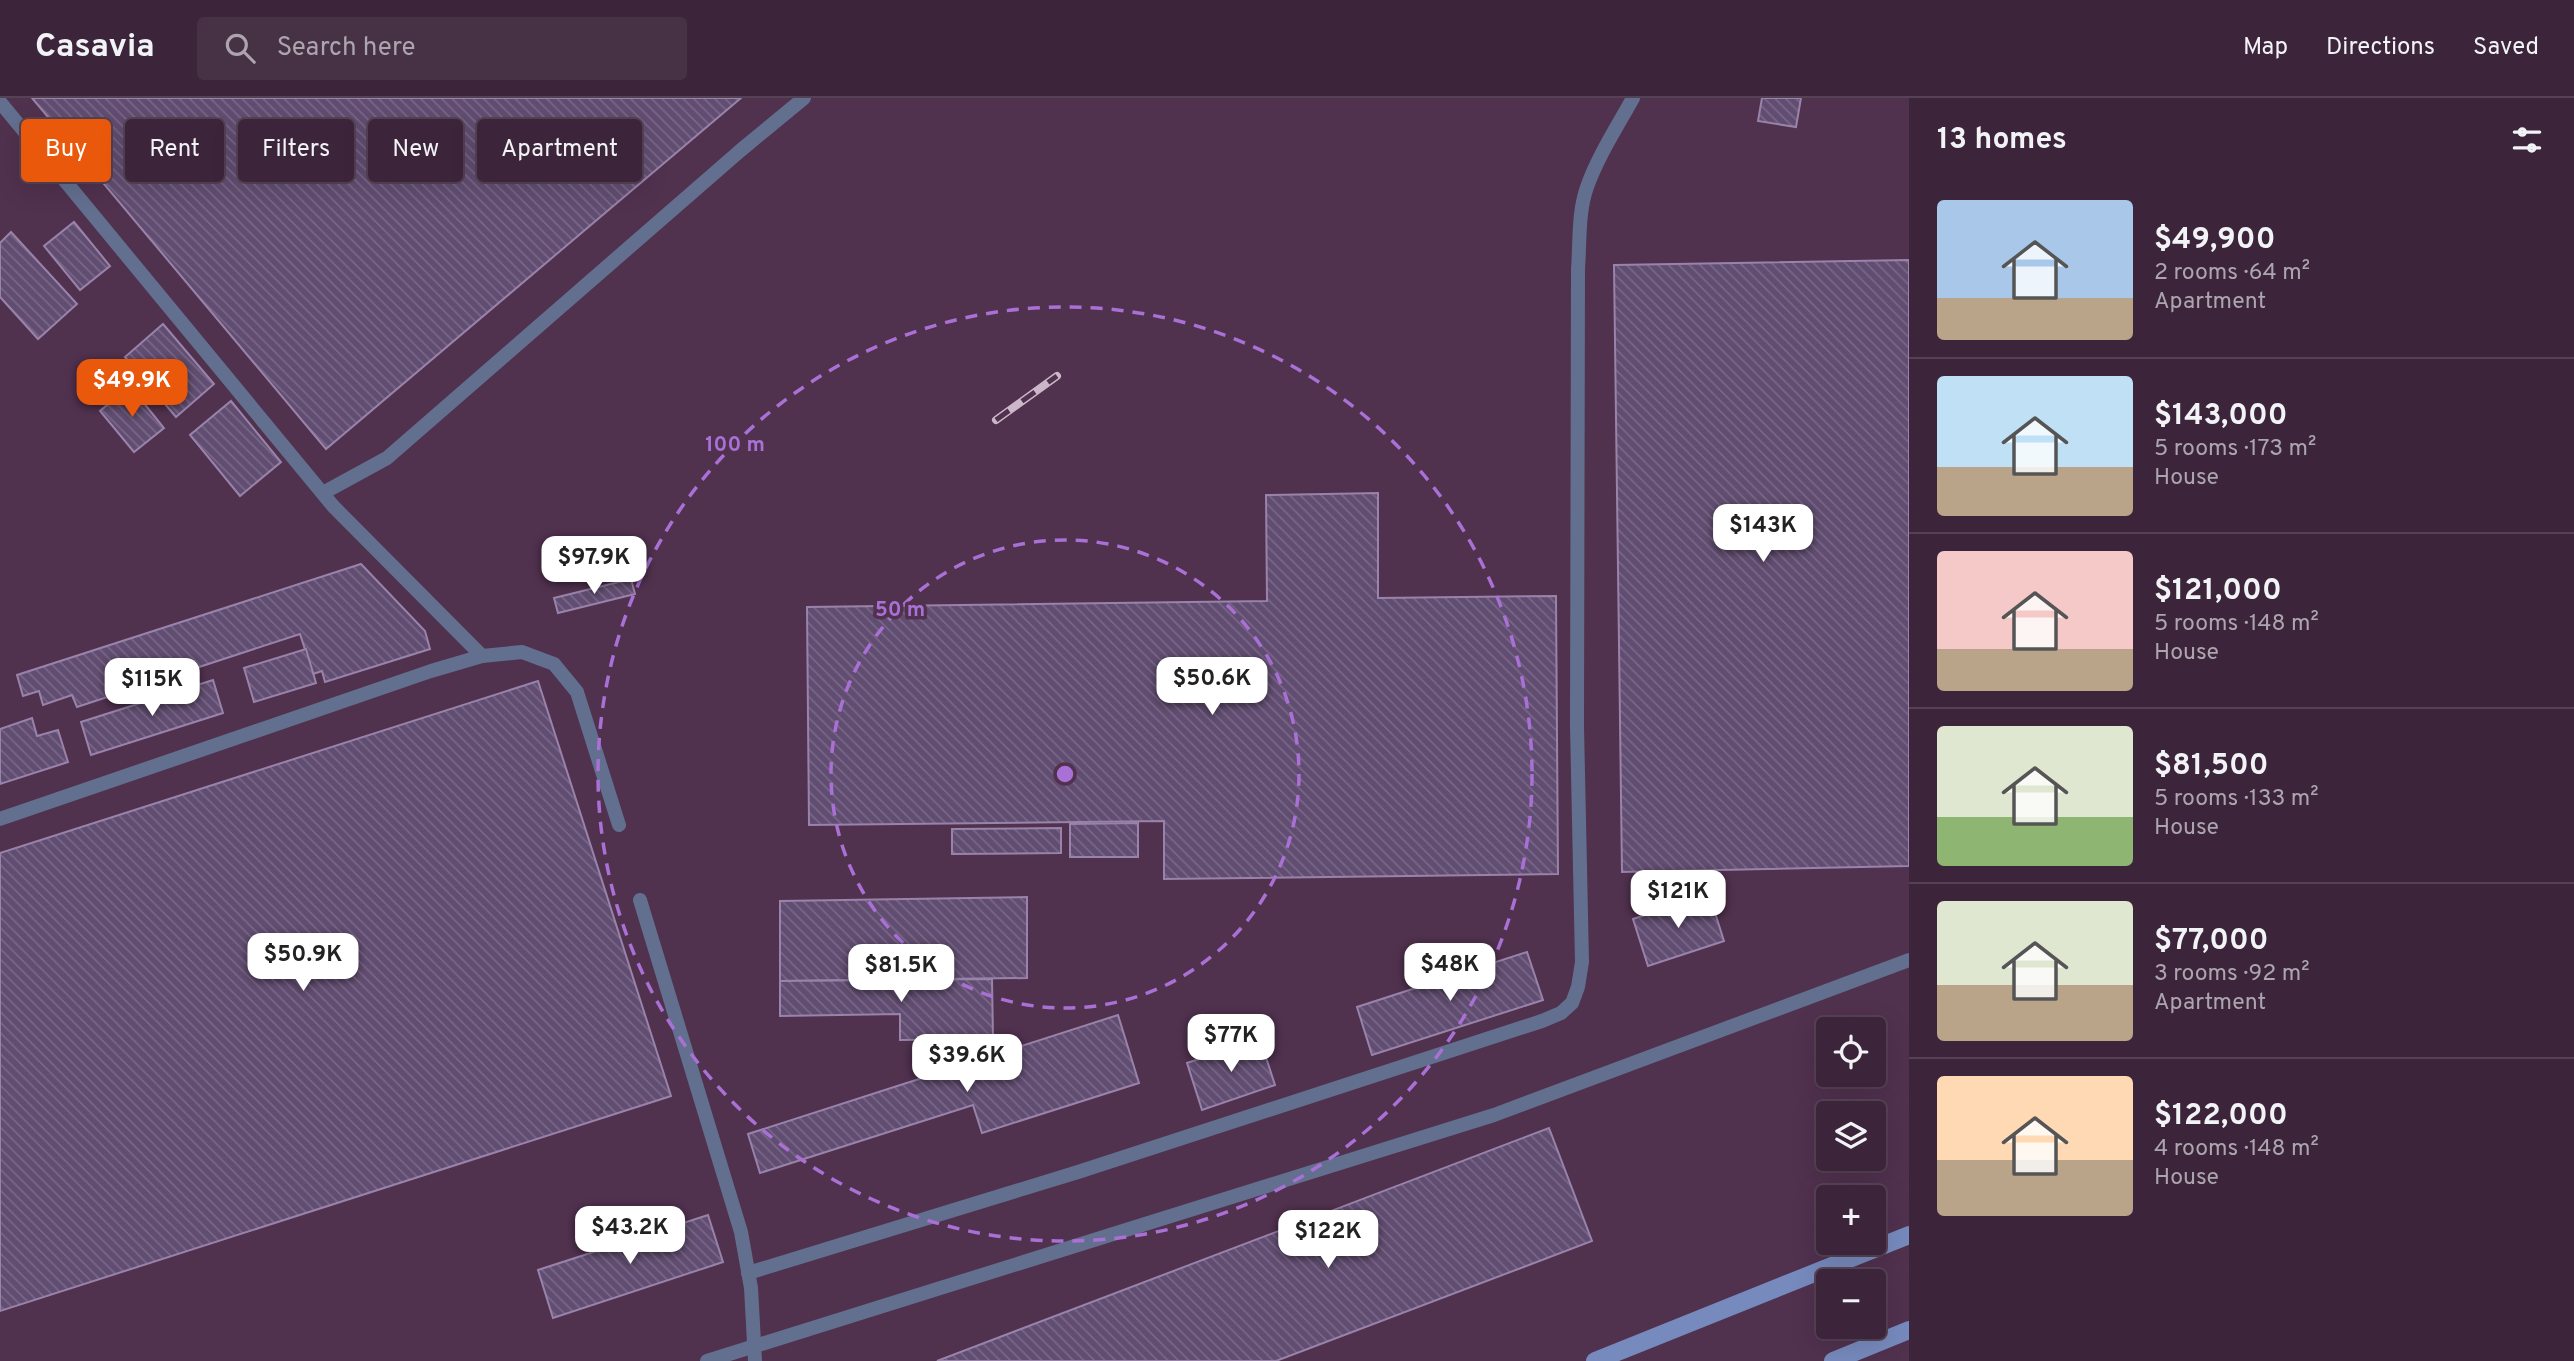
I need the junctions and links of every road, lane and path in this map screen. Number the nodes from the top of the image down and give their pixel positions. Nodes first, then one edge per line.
1 (804, 98) edge
2 (1633, 98) edge
3 (0, 102) edge
4 (323, 493) junction
5 (482, 656) junction
6 (0, 818) edge
7 (619, 825) dead end
8 (640, 900) dead end
9 (1909, 960) edge
10 (1909, 1235) edge
11 (748, 1273) junction
12 (1909, 1330) edge
13 (755, 1354) edge
14 (707, 1361) edge
15 (1595, 1361) edge
16 (1833, 1361) edge

1 - 4 lane
2 - 11 lane
3 - 4 lane
4 - 5 lane
5 - 6 lane
5 - 7 lane
8 - 11 lane
9 - 13 lane
10 - 15 main road
11 - 13 lane
12 - 16 main road
13 - 14 lane

